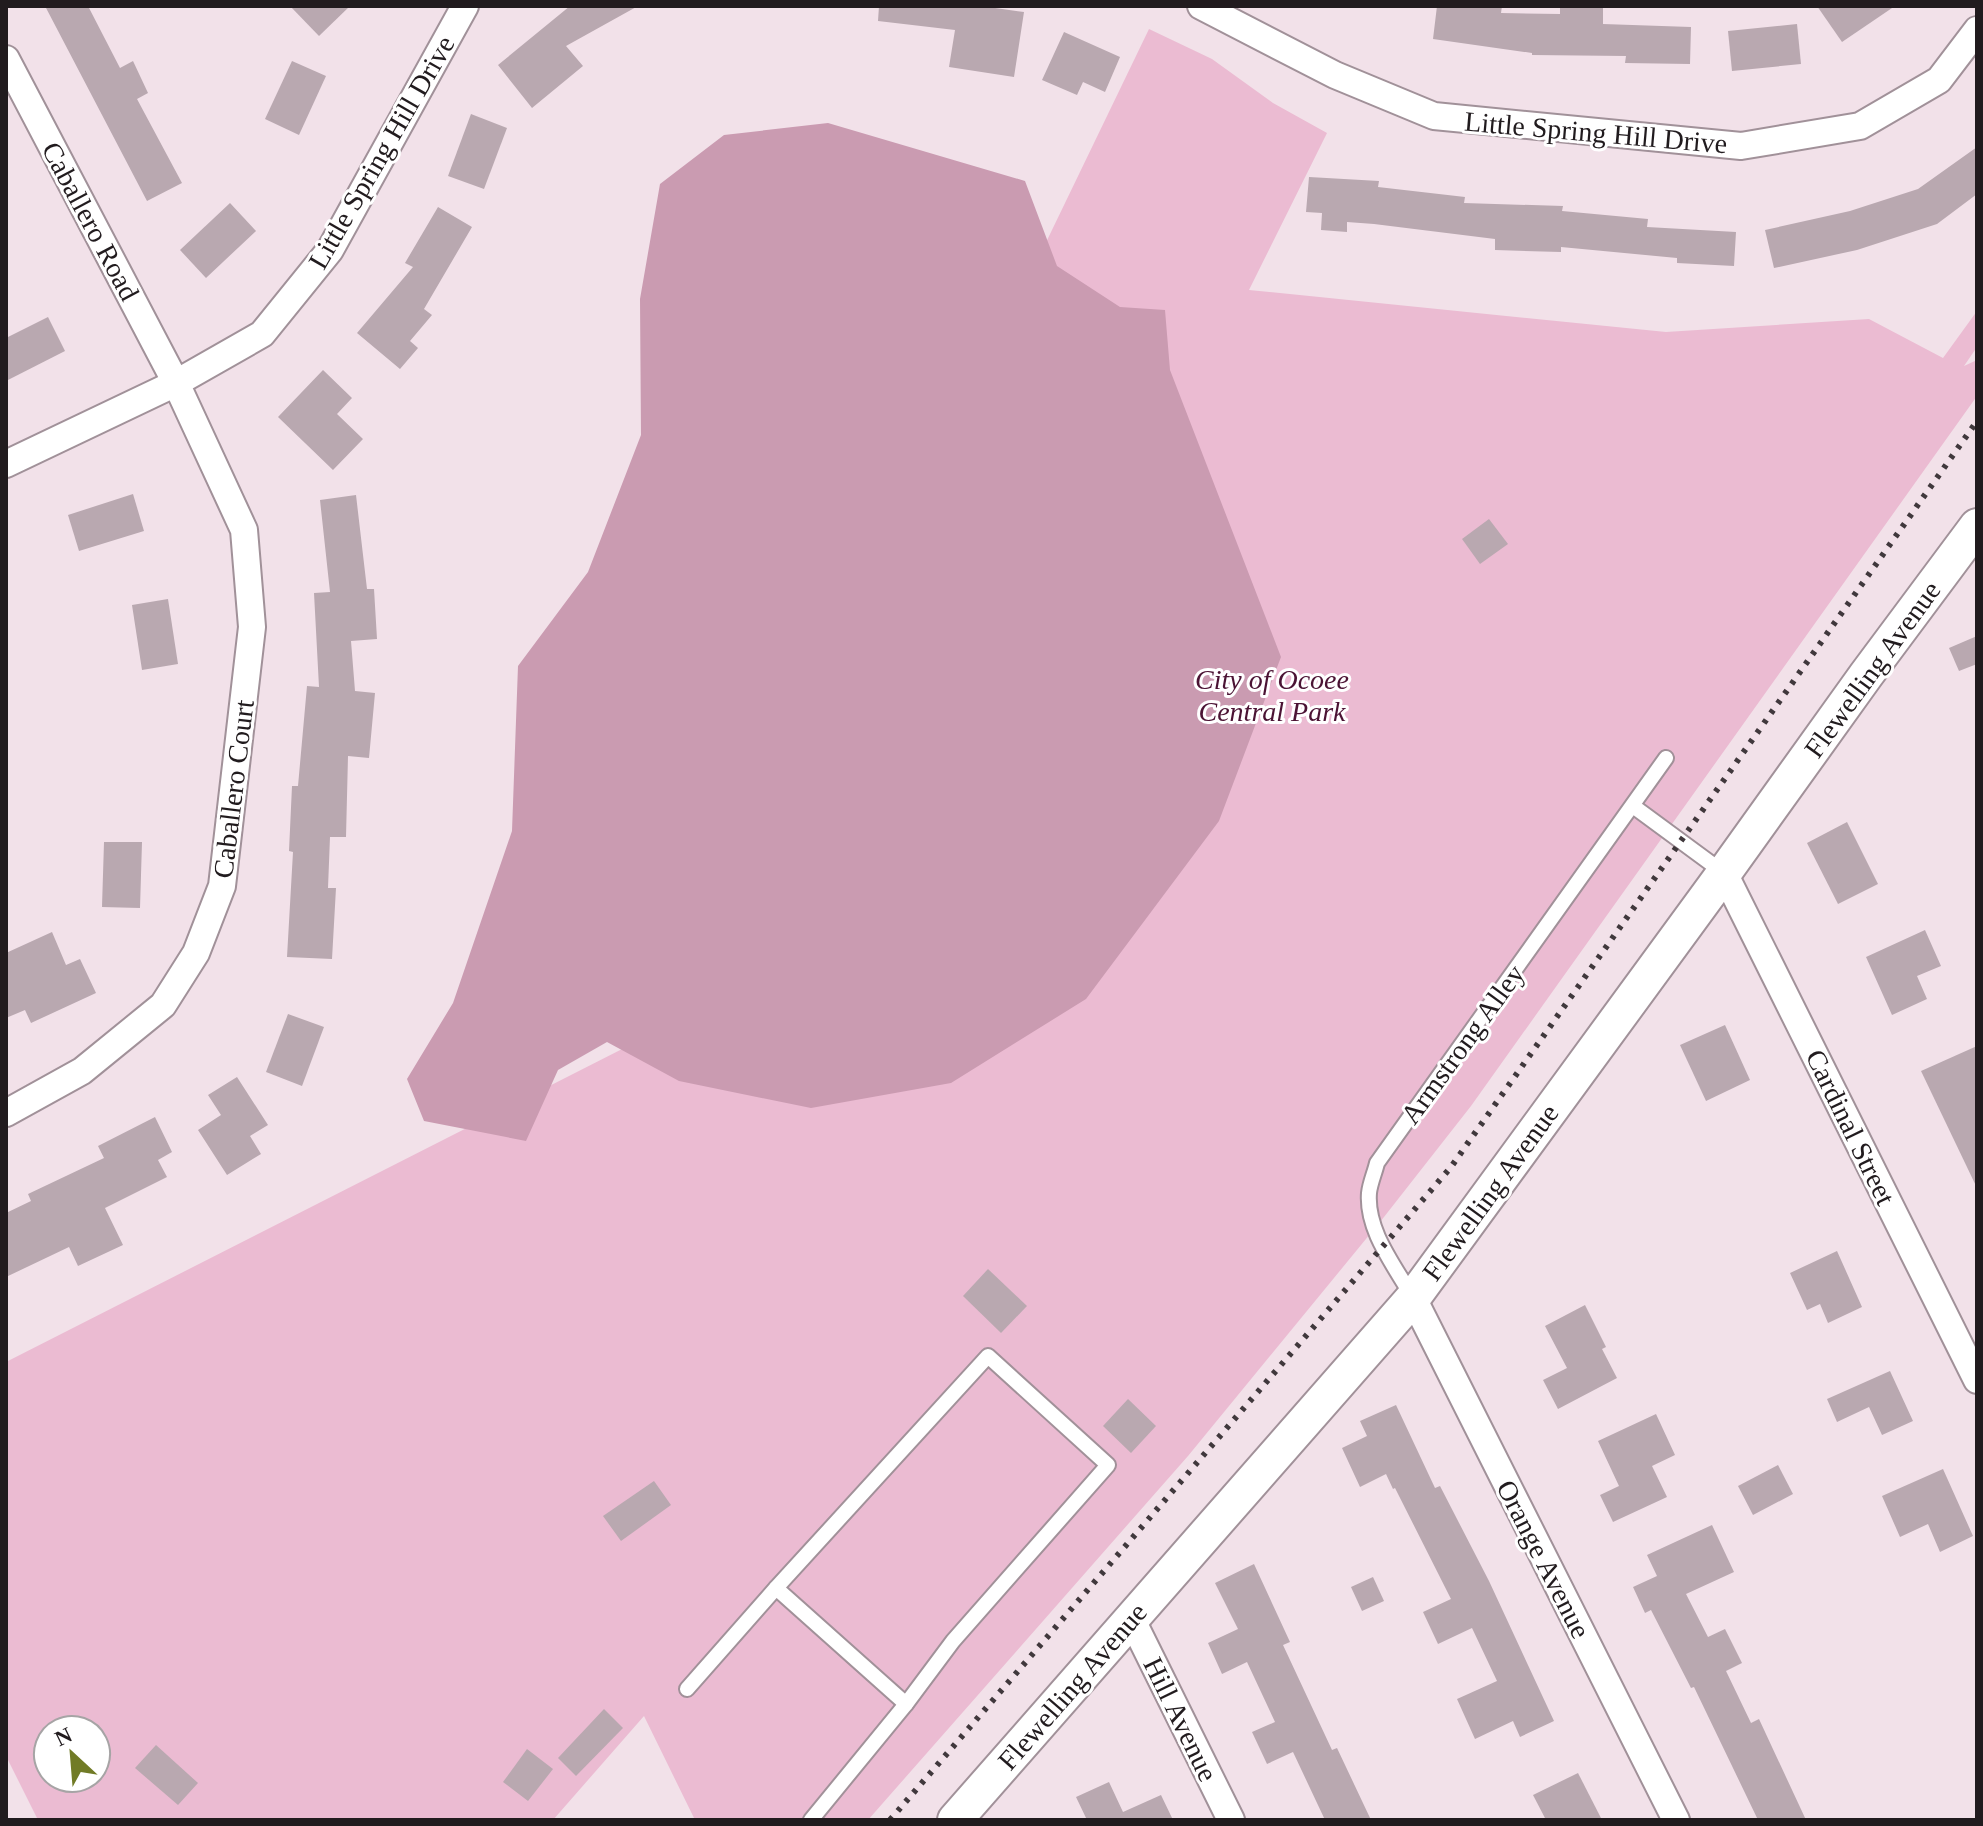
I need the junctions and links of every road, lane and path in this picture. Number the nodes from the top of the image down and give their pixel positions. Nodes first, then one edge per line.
1 (465, 6) edge
2 (1201, 6) edge
3 (1977, 30) edge
4 (6, 59) edge
5 (176, 383) junction
6 (6, 464) edge
7 (1977, 526) edge
8 (1666, 758) dead end
9 (1633, 806) junction
10 (1724, 873) junction
11 (6, 1113) edge
12 (1413, 1298) junction
13 (1977, 1380) edge
14 (776, 1588) junction
15 (1131, 1618) junction
16 (687, 1689) dead end
17 (906, 1704) junction
18 (811, 1820) edge
19 (955, 1820) edge
20 (1231, 1820) edge
21 (1676, 1820) edge

1 - 5 street, Little Spring Hill Drive
2 - 3 street, Little Spring Hill Drive
4 - 5 street, Caballero Road
5 - 6 street, Little Spring Hill Drive
5 - 11 street, Caballero Court
7 - 10 street, Flewelling Avenue
8 - 9 lane, Armstrong Alley
9 - 10 lane
9 - 12 lane, Armstrong Alley
10 - 12 street, Flewelling Avenue
10 - 13 street, Cardinal Street
12 - 15 street, Flewelling Avenue
12 - 21 street, Orange Avenue
14 - 16 lane
14 - 17 lane
14 - 17 lane
15 - 19 street, Flewelling Avenue
15 - 20 street, Hill Avenue
17 - 18 lane

